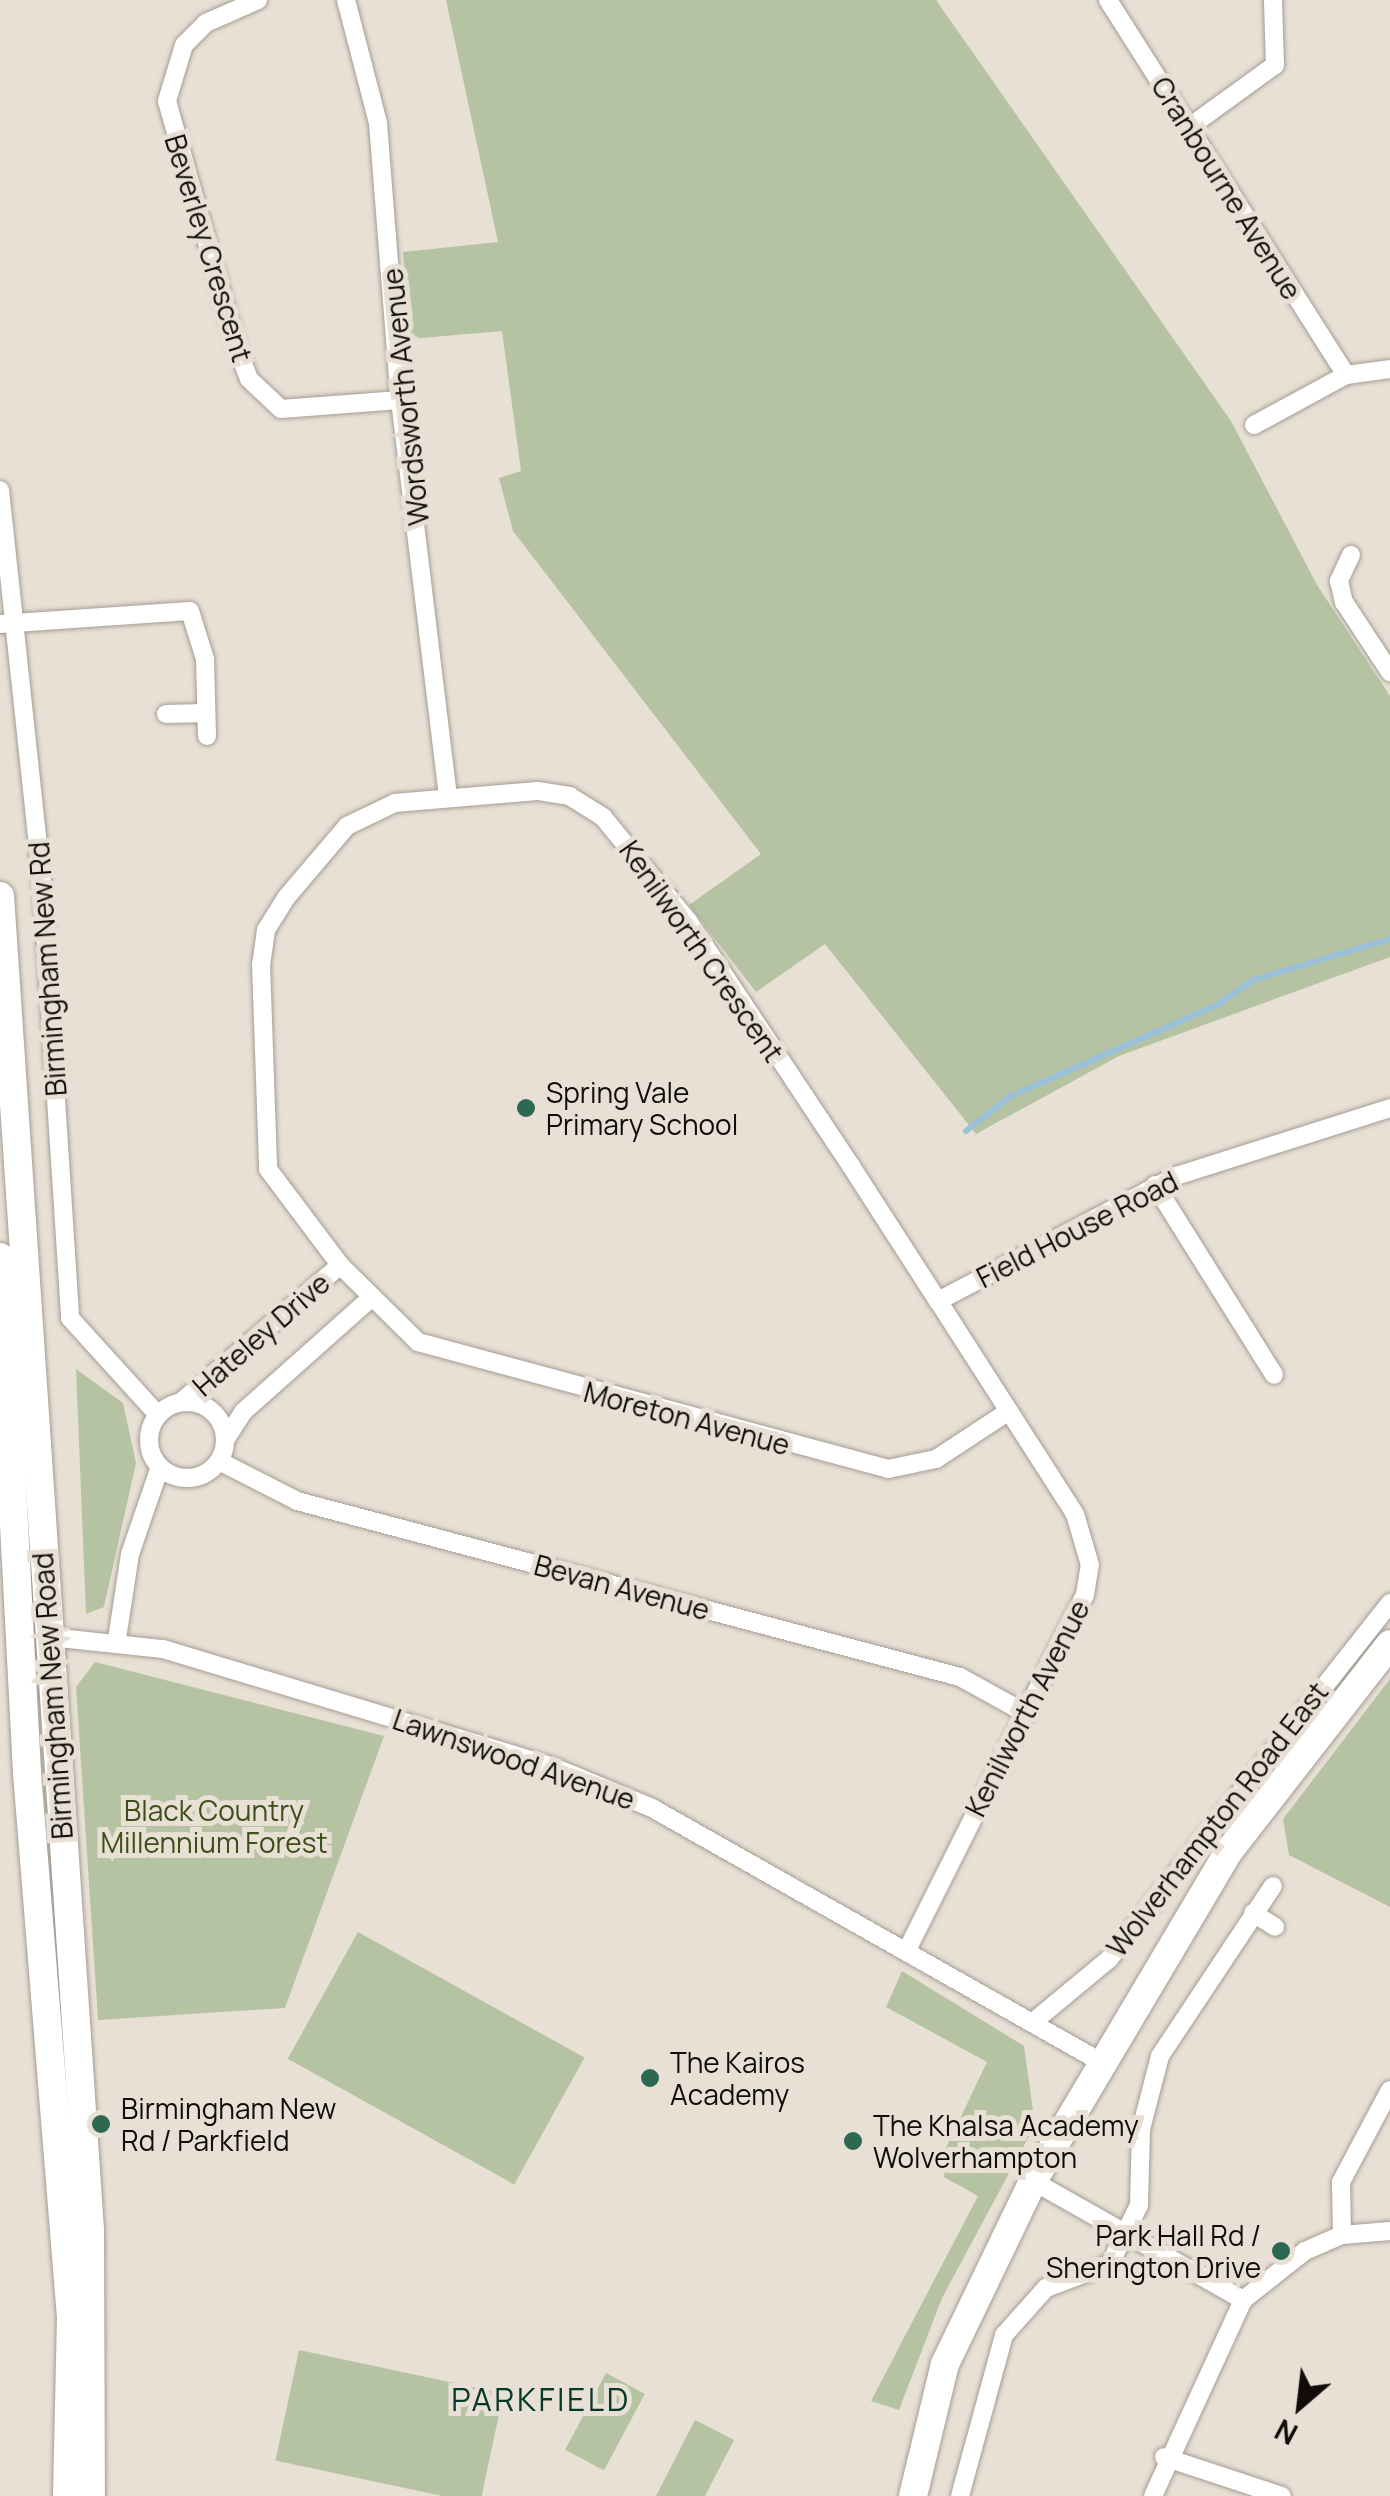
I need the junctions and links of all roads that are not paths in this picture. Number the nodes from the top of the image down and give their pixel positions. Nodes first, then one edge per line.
1 (258, 0) edge
2 (346, 0) edge
3 (1108, 0) edge
4 (1272, 0) edge
5 (1188, 128) junction
6 (1390, 369) edge
7 (1346, 375) junction
8 (400, 400) junction
9 (1254, 425) dead end
10 (0, 490) edge
11 (1350, 555) dead end
12 (10, 624) edge
13 (1390, 672) edge
14 (206, 713) junction
15 (166, 714) dead end
16 (207, 736) dead end
17 (448, 798) junction
18 (0, 896) edge
19 (1390, 1108) edge
20 (1155, 1185) junction
21 (0, 1257) edge
22 (340, 1264) junction
23 (371, 1298) junction
24 (938, 1301) junction
25 (1274, 1375) dead end
26 (181, 1402) junction
27 (1009, 1411) junction
28 (158, 1415) junction
29 (225, 1440) junction
30 (4, 1446) edge
31 (219, 1461) junction
32 (160, 1468) junction
33 (1390, 1602) edge
34 (50, 1637) junction
35 (118, 1639) junction
36 (10, 1643) edge
37 (1390, 1644) edge
38 (1025, 1714) junction
39 (1273, 1886) dead end
40 (1252, 1913) junction
41 (1274, 1928) dead end
42 (906, 1952) junction
43 (1032, 2023) junction
44 (1102, 2062) junction
45 (1390, 2090) edge
46 (1033, 2181) junction
47 (1390, 2231) edge
48 (1126, 2233) junction
49 (1342, 2235) junction
50 (1242, 2300) junction
51 (1164, 2457) junction
52 (67, 2496) edge
53 (91, 2496) edge
54 (913, 2496) edge
55 (960, 2496) edge
56 (1153, 2496) edge
57 (1282, 2496) edge

1 - 8 street, Beverley Crescent
2 - 8 street, Wordsworth Avenue
3 - 5 street, Cranbourne Avenue
4 - 5 street
5 - 7 street, Cranbourne Avenue
6 - 7 street
7 - 9 street
8 - 17 street, Wordsworth Avenue
10 - 12 street, Birmingham New Rd
11 - 13 street
12 - 14 street
12 - 28 street, Birmingham New Rd
14 - 15 street
14 - 16 street
17 - 22 street, Kenilworth Crescent
17 - 24 street, Kenilworth Crescent
18 - 34 main road, Birmingham New Road
19 - 20 street, Field House Road
20 - 24 street, Field House Road
20 - 25 street
21 - 30 main road, Birmingham New Road
22 - 23 street, Kenilworth Crescent
22 - 26 street, Hateley Drive
23 - 27 street, Moreton Avenue
23 - 29 street, Hateley Drive
24 - 27 street, Kenilworth Crescent
26 - 28 street
26 - 29 street
27 - 38 street, Kenilworth Avenue
28 - 32 street
29 - 31 street
30 - 36 main road, Birmingham New Road
31 - 32 street
31 - 38 street, Bevan Avenue
32 - 35 street
33 - 43 street, Wolverhampton Road East
34 - 35 street, Lawnswood Avenue
34 - 36 main road
34 - 53 main road, Birmingham New Road
35 - 42 street, Lawnswood Avenue
36 - 52 main road, Birmingham New Road
37 - 44 main road, Wolverhampton Road East
38 - 42 street, Kenilworth Avenue
39 - 40 street
40 - 41 street
40 - 48 street
42 - 43 street, Lawnswood Avenue
43 - 44 street, Lawnswood Avenue
44 - 46 main road, Wolverhampton Road East
45 - 49 street
46 - 48 street
46 - 54 main road, Wolverhampton Road East
47 - 49 street
48 - 50 street
48 - 55 street
49 - 50 street
50 - 51 street
51 - 56 street
51 - 57 street

